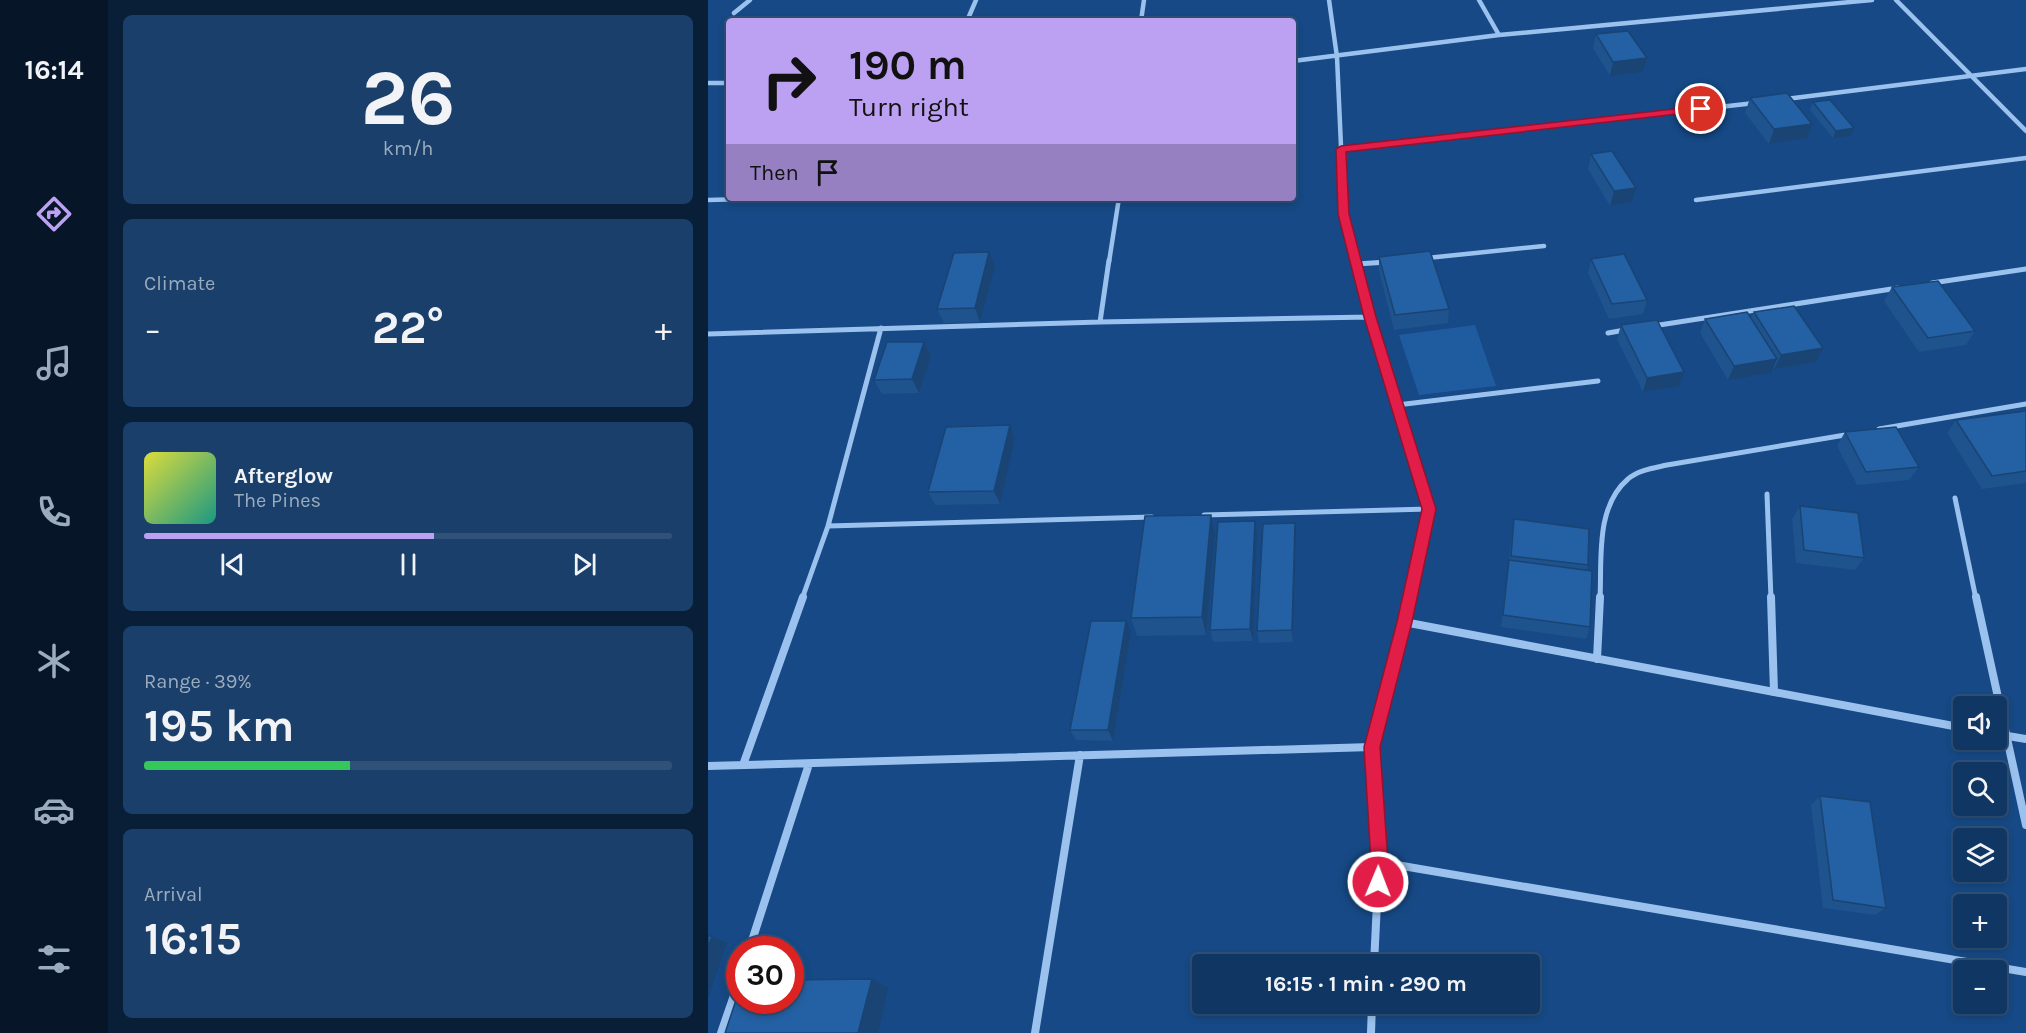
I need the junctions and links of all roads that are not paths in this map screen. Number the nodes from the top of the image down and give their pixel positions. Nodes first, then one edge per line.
1 (750, 0) edge
2 (976, 0) edge
3 (1144, 0) edge
4 (1329, 0) edge
5 (1479, 0) edge
6 (1872, 0) edge
7 (1896, 0) edge
8 (734, 13) dead end
9 (968, 18) edge
10 (1141, 18) edge
11 (1499, 35) junction
12 (1337, 57) junction
13 (1296, 61) edge
14 (2026, 69) edge
15 (1972, 77) junction
16 (708, 83) edge
17 (726, 83) edge
18 (1775, 100) edge
19 (1763, 102) edge
20 (2026, 131) edge
21 (1341, 149) junction
22 (2026, 159) edge
23 (708, 200) edge
24 (726, 200) edge
25 (1696, 200) dead end
26 (1119, 201) edge
27 (1544, 246) dead end
28 (1416, 259) edge
29 (1392, 261) edge
30 (1358, 264) junction
31 (2026, 269) edge
32 (1922, 285) edge
33 (1911, 286) edge
34 (1370, 317) junction
35 (1100, 322) junction
36 (881, 328) junction
37 (1643, 328) edge
38 (1631, 329) edge
39 (1608, 333) dead end
40 (708, 334) edge
41 (1598, 381) dead end
42 (2026, 404) edge
43 (1397, 405) junction
44 (1873, 430) edge
45 (1861, 432) edge
46 (1767, 494) dead end
47 (1955, 498) dead end
48 (1429, 509) junction
49 (1193, 516) edge
50 (1158, 517) edge
51 (828, 526) junction
52 (1404, 622) junction
53 (1598, 658) junction
54 (1774, 692) junction
55 (1993, 696) edge
56 (1953, 726) edge
57 (2007, 736) edge
58 (2026, 739) edge
59 (1372, 747) junction
60 (2005, 750) edge
61 (1080, 756) junction
62 (809, 764) junction
63 (743, 765) junction
64 (708, 766) edge
65 (2026, 825) edge
66 (1379, 862) junction
67 (754, 936) edge
68 (1374, 954) edge
69 (2026, 972) edge
70 (728, 1014) edge
71 (1372, 1014) edge
72 (721, 1033) edge
73 (1035, 1033) edge
74 (1371, 1033) edge

1 - 8 street
2 - 9 street
3 - 10 street
4 - 12 street
5 - 11 street
6 - 11 street
7 - 15 street
11 - 12 street
12 - 13 street
12 - 21 street
14 - 15 street
15 - 18 street
15 - 20 street
16 - 17 street
19 - 21 street
21 - 30 street
22 - 25 street
23 - 24 street
26 - 35 street
27 - 28 street
29 - 30 street
30 - 34 street
31 - 32 street
33 - 37 street
34 - 35 street
34 - 43 street
35 - 36 street
36 - 40 street
36 - 51 street
38 - 39 street
41 - 43 street
42 - 44 street
43 - 48 street
45 - 53 street
46 - 54 street
47 - 55 street
48 - 49 street
48 - 52 street
50 - 51 street
51 - 63 street
52 - 53 street
52 - 59 street
53 - 54 street
54 - 56 street
57 - 58 street
59 - 61 street
59 - 66 street
60 - 65 street
61 - 62 street
61 - 73 street
62 - 63 street
62 - 67 street
63 - 64 street
66 - 68 street
66 - 69 street
70 - 72 street
71 - 74 street

